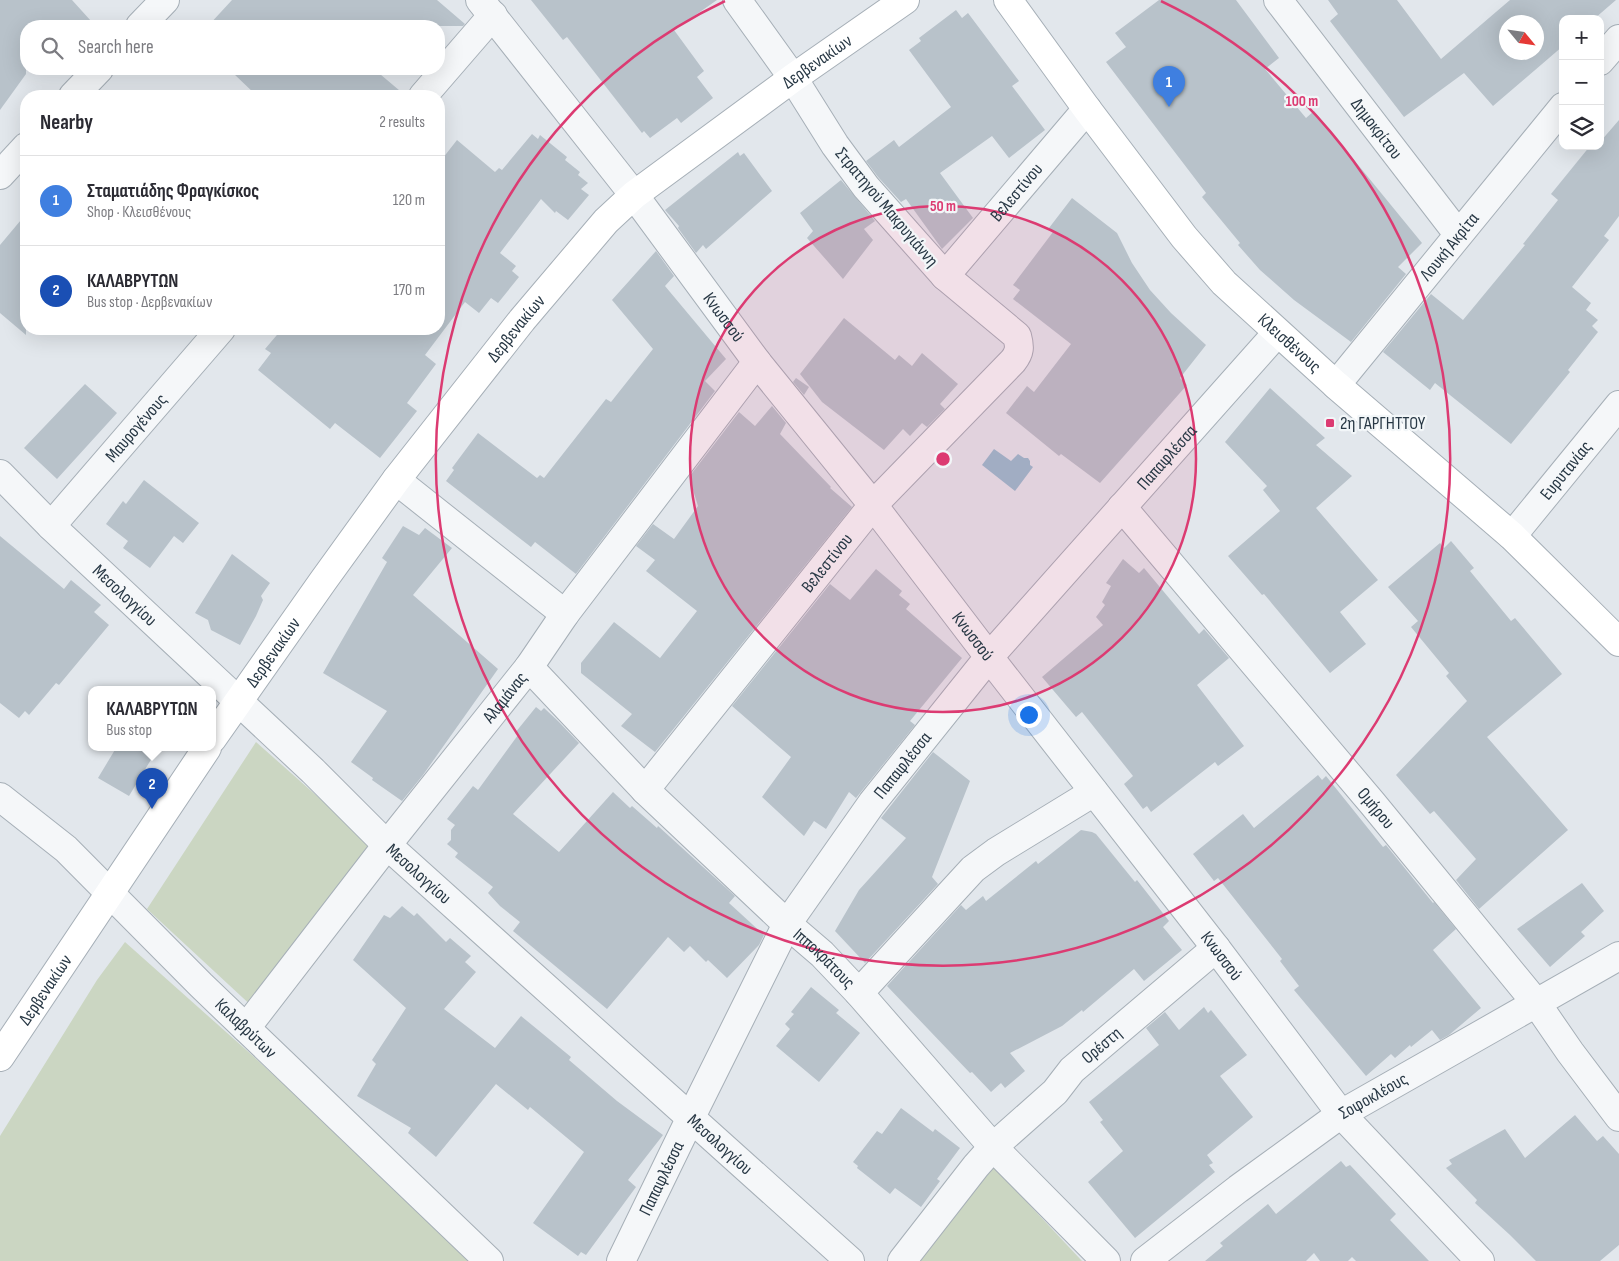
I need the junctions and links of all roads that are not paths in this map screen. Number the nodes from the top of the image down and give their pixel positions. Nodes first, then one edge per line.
1 (165, 0) edge
2 (737, 0) edge
3 (905, 0) edge
4 (1008, 0) edge
5 (1278, 0) edge
6 (487, 8) edge
7 (146, 20) edge
8 (1619, 38) edge
9 (1601, 60) edge
10 (445, 65) edge
11 (93, 75) edge
12 (438, 75) edge
13 (792, 78) junction
14 (79, 90) edge
15 (426, 90) edge
16 (1087, 109) junction
17 (1559, 112) edge
18 (20, 153) edge
19 (0, 175) edge
20 (634, 195) junction
21 (1458, 234) junction
22 (945, 276) junction
23 (1278, 333) junction
24 (216, 335) edge
25 (1020, 347) joint
26 (757, 362) junction
27 (1336, 385) junction
28 (1619, 404) edge
29 (0, 474) edge
30 (396, 480) junction
31 (873, 505) junction
32 (1122, 507) junction
33 (51, 526) junction
34 (1512, 536) junction
35 (565, 614) junction
36 (1619, 642) edge
37 (989, 657) junction
38 (529, 667) junction
39 (237, 701) junction
40 (216, 733) edge
41 (204, 751) edge
42 (645, 790) junction
43 (1094, 792) junction
44 (0, 797) edge
45 (386, 845) junction
46 (110, 893) junction
47 (787, 924) junction
48 (1216, 948) junction
49 (1619, 956) edge
50 (859, 993) junction
51 (1537, 1004) junction
52 (246, 1028) junction
53 (0, 1058) edge
54 (1341, 1114) junction
55 (1619, 1117) edge
56 (690, 1118) junction
57 (993, 1147) junction
58 (489, 1261) edge
59 (622, 1261) edge
60 (850, 1261) edge
61 (902, 1261) edge
62 (1106, 1261) edge
63 (1145, 1261) edge
64 (1480, 1261) edge

1 - 7 street
2 - 13 street, Στρατηγού Μακρυγιάννη
3 - 13 street, Δερβενακίων
4 - 16 street, Κλεισθένους
5 - 21 street, Δημοκρίτου
6 - 10 street
6 - 20 street, Κνωσσού
8 - 9 street
11 - 14 street
12 - 15 street
13 - 20 street, Δερβενακίων
13 - 22 street, Στρατηγού Μακρυγιάννη
16 - 22 street, Βελεστίνου
16 - 23 street, Κλεισθένους
17 - 21 street, Λουκή Ακρίτα
18 - 19 street
20 - 26 street, Κνωσσού
20 - 30 street, Δερβενακίων
21 - 27 street, Λουκή Ακρίτα
22 - 25 street, Στρατηγού Μακρυγιάννη
23 - 27 street, Κλεισθένους
23 - 32 street, Παπαφλέσσα
24 - 33 street, Μαυρογένους
25 - 31 street, Βελεστίνου
26 - 31 street, Κνωσσού
26 - 35 street, Αλαμάνας
27 - 34 street, Κλεισθένους
28 - 34 street, Ευρυτανίας
29 - 33 street, Μεσολογγίου
30 - 35 street
30 - 39 street, Δερβενακίων
31 - 37 street, Κνωσσού
31 - 42 street, Βελεστίνου
32 - 37 street, Παπαφλέσσα
32 - 51 street, Ομήρου
33 - 39 street, Μεσολογγίου
34 - 36 street, Κλεισθένους
35 - 38 street, Αλαμάνας
37 - 43 street, Κνωσσού
37 - 47 street, Παπαφλέσσα
38 - 42 street, Ιπποκράτους
38 - 45 street, Αλαμάνας
39 - 40 street, Δερβενακίων
39 - 45 street, Μεσολογγίου
41 - 46 street, Δερβενακίων
42 - 47 street, Ιπποκράτους
43 - 48 street, Κνωσσού
43 - 50 street
44 - 46 street, Καλαβρύτων
45 - 52 street, Αλαμάνας
45 - 56 street, Μεσολογγίου
46 - 52 street, Καλαβρύτων
46 - 53 street, Δερβενακίων
47 - 50 street, Ιπποκράτους
47 - 56 street, Παπαφλέσσα
48 - 54 street, Κνωσσού
48 - 57 street, Ορέστη
49 - 51 street, Σοφοκλέους
50 - 57 street, Ιπποκράτους
51 - 54 street, Σοφοκλέους
51 - 55 street, Ομήρου
52 - 58 street, Καλαβρύτων
54 - 63 street, Σοφοκλέους
54 - 64 street, Κνωσσού
56 - 59 street, Παπαφλέσσα
56 - 60 street, Μεσολογγίου
57 - 61 street, Ορέστη
57 - 62 street, Ιπποκράτους

